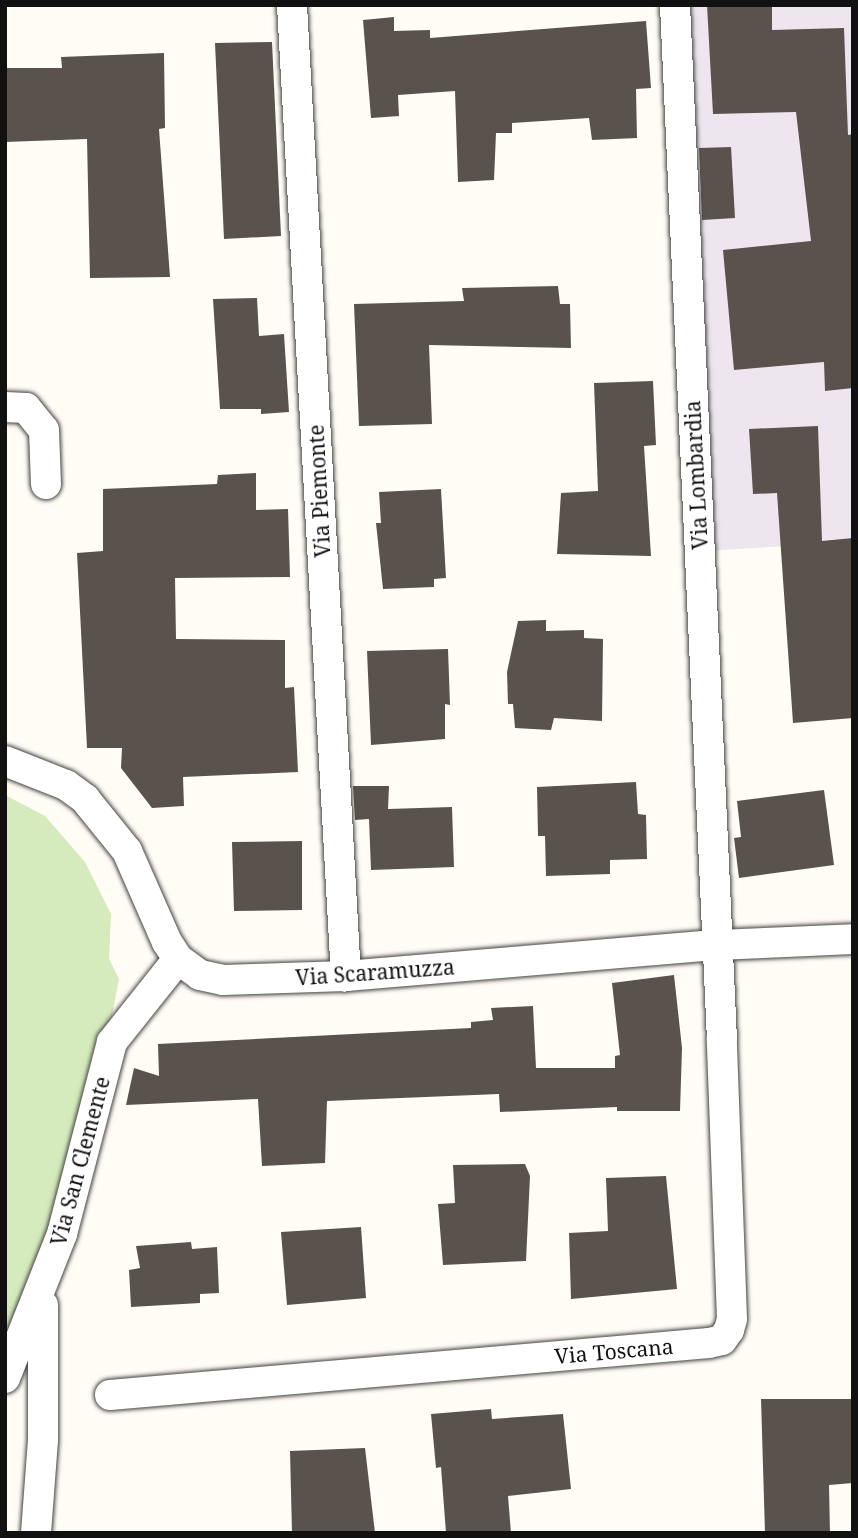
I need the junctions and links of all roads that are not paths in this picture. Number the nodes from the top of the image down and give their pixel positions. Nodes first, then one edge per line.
1 (292, 5) edge
2 (675, 5) edge
3 (5, 407) edge
4 (46, 484) dead end
5 (5, 761) edge
6 (853, 939) edge
7 (718, 945) junction
8 (178, 959) junction
9 (346, 976) junction
10 (43, 1287) junction
11 (5, 1378) edge
12 (110, 1395) dead end
13 (36, 1533) edge

1 - 9 street, Via Piemonte
2 - 7 street, Via Lombardia
3 - 4 street
5 - 8 street
6 - 7 street, Via Scaramuzza
7 - 9 street, Via Scaramuzza
7 - 12 street, Via Toscana
8 - 9 street, Via Scaramuzza
8 - 10 street, Via San Clemente
10 - 11 street, Via San Clemente
10 - 13 street

